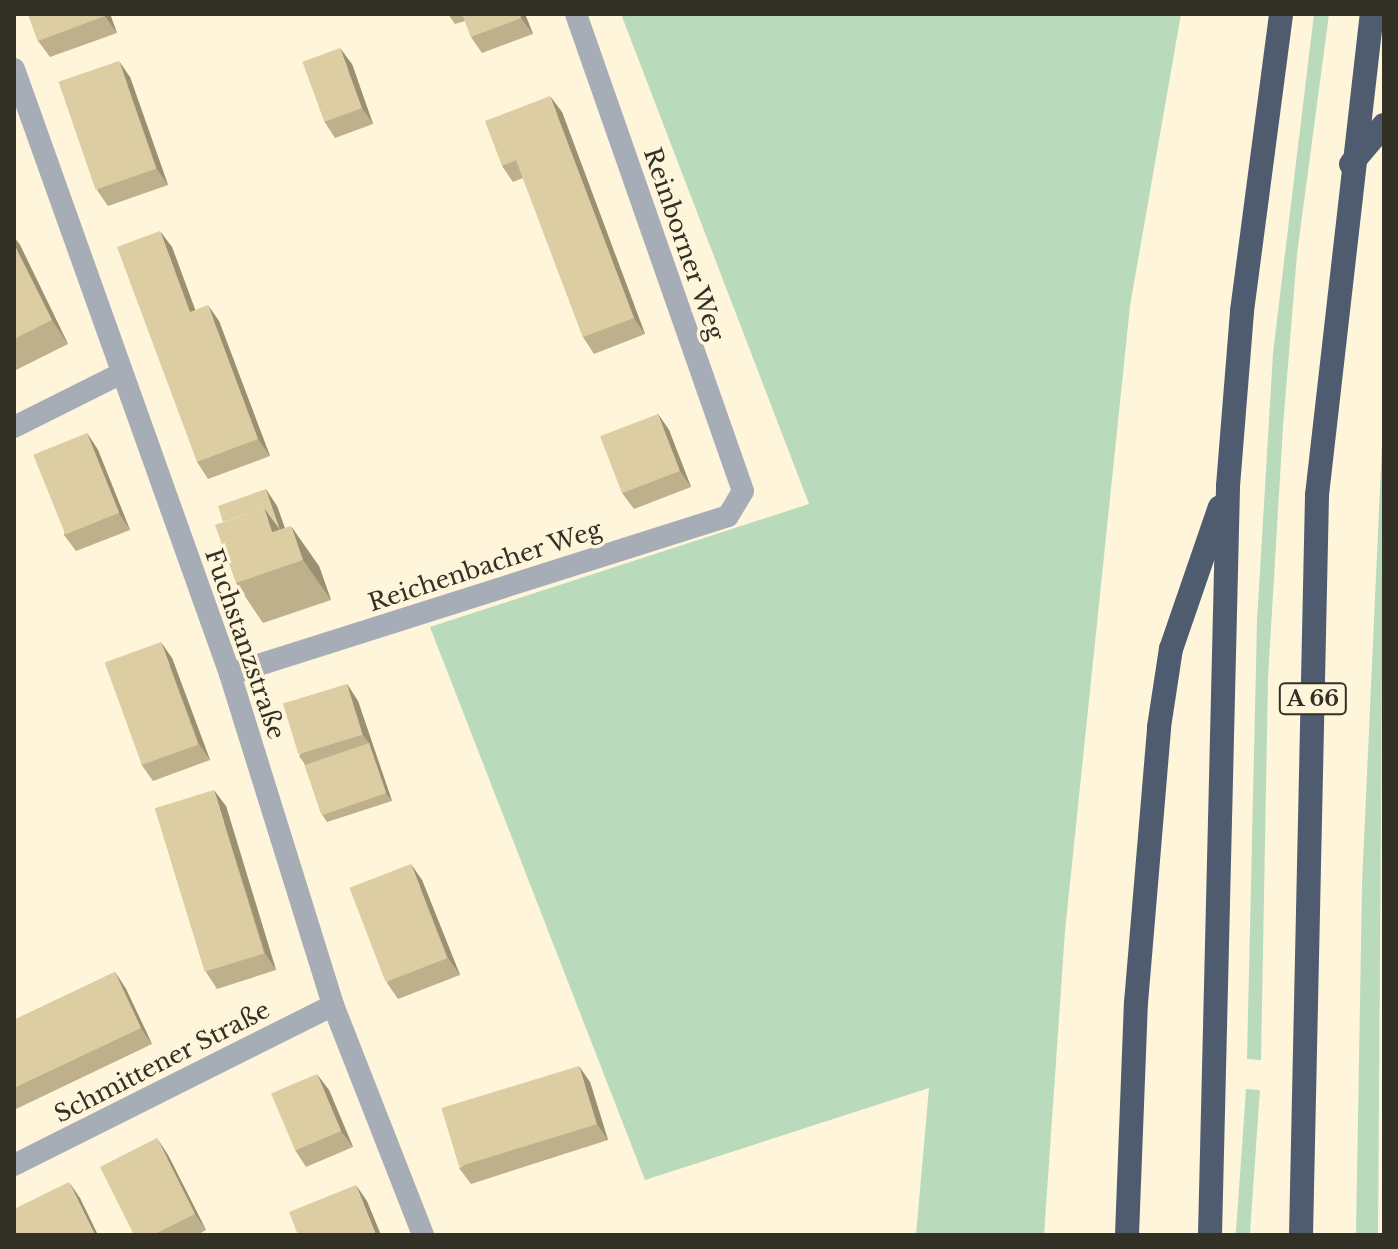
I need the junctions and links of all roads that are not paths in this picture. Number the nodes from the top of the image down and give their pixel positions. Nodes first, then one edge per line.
1 (576, 14) edge
2 (1281, 14) edge
3 (1372, 14) edge
4 (14, 69) edge
5 (1384, 125) edge
6 (1351, 164) junction
7 (120, 374) junction
8 (14, 427) edge
9 (1228, 486) junction
10 (743, 491) joint
11 (230, 674) junction
12 (333, 1005) junction
13 (14, 1165) edge
14 (423, 1235) edge
15 (1127, 1235) edge
16 (1210, 1235) edge
17 (1301, 1235) edge

1 - 10 street, Reinborner Weg
2 - 9 highway
3 - 6 highway, A 66
4 - 7 street, Fuchstanzstraße
5 - 6 highway
6 - 17 highway, A 66
7 - 8 street
7 - 11 street, Fuchstanzstraße
9 - 15 highway
9 - 16 highway
10 - 11 street, Reichenbacher Weg
11 - 12 street, Fuchstanzstraße
12 - 13 street, Schmittener Straße
12 - 14 street, Fuchstanzstraße

